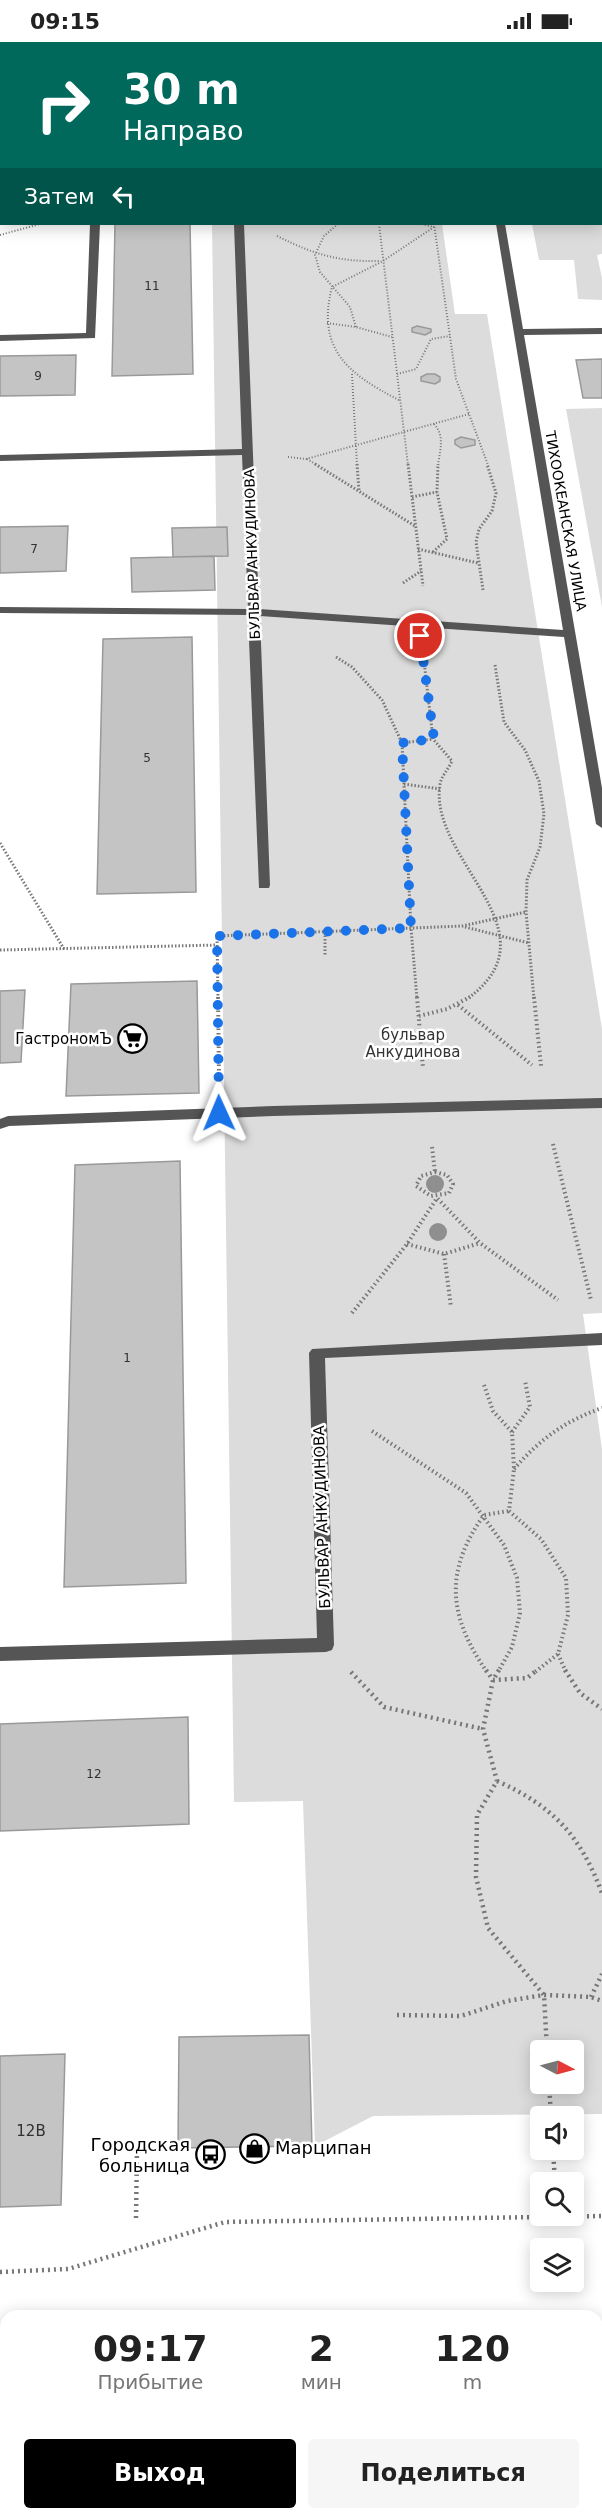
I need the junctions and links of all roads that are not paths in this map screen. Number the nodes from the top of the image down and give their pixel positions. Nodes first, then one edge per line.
1 (95, 225) edge
2 (239, 225) edge
3 (500, 225) edge
4 (602, 331) edge
5 (519, 332) junction
6 (0, 338) edge
7 (248, 452) junction
8 (0, 458) edge
9 (0, 610) edge
10 (254, 612) junction
11 (570, 634) junction
12 (602, 824) edge
13 (264, 885) dead end
14 (602, 1103) edge
15 (0, 1124) edge
16 (602, 1339) edge
17 (0, 1654) edge

1 - 6 street
2 - 7 street, БУЛЬВАР АНКУДИНОВА
3 - 5 street, ТИХООКЕАНСКАЯ УЛИЦА
4 - 5 street
5 - 11 street, ТИХООКЕАНСКАЯ УЛИЦА
7 - 8 street
7 - 10 street, БУЛЬВАР АНКУДИНОВА
9 - 10 street
10 - 11 street
10 - 13 street, БУЛЬВАР АНКУДИНОВА
11 - 12 street, ТИХООКЕАНСКАЯ УЛИЦА
14 - 15 street
16 - 17 street, БУЛЬВАР АНКУДИНОВА

